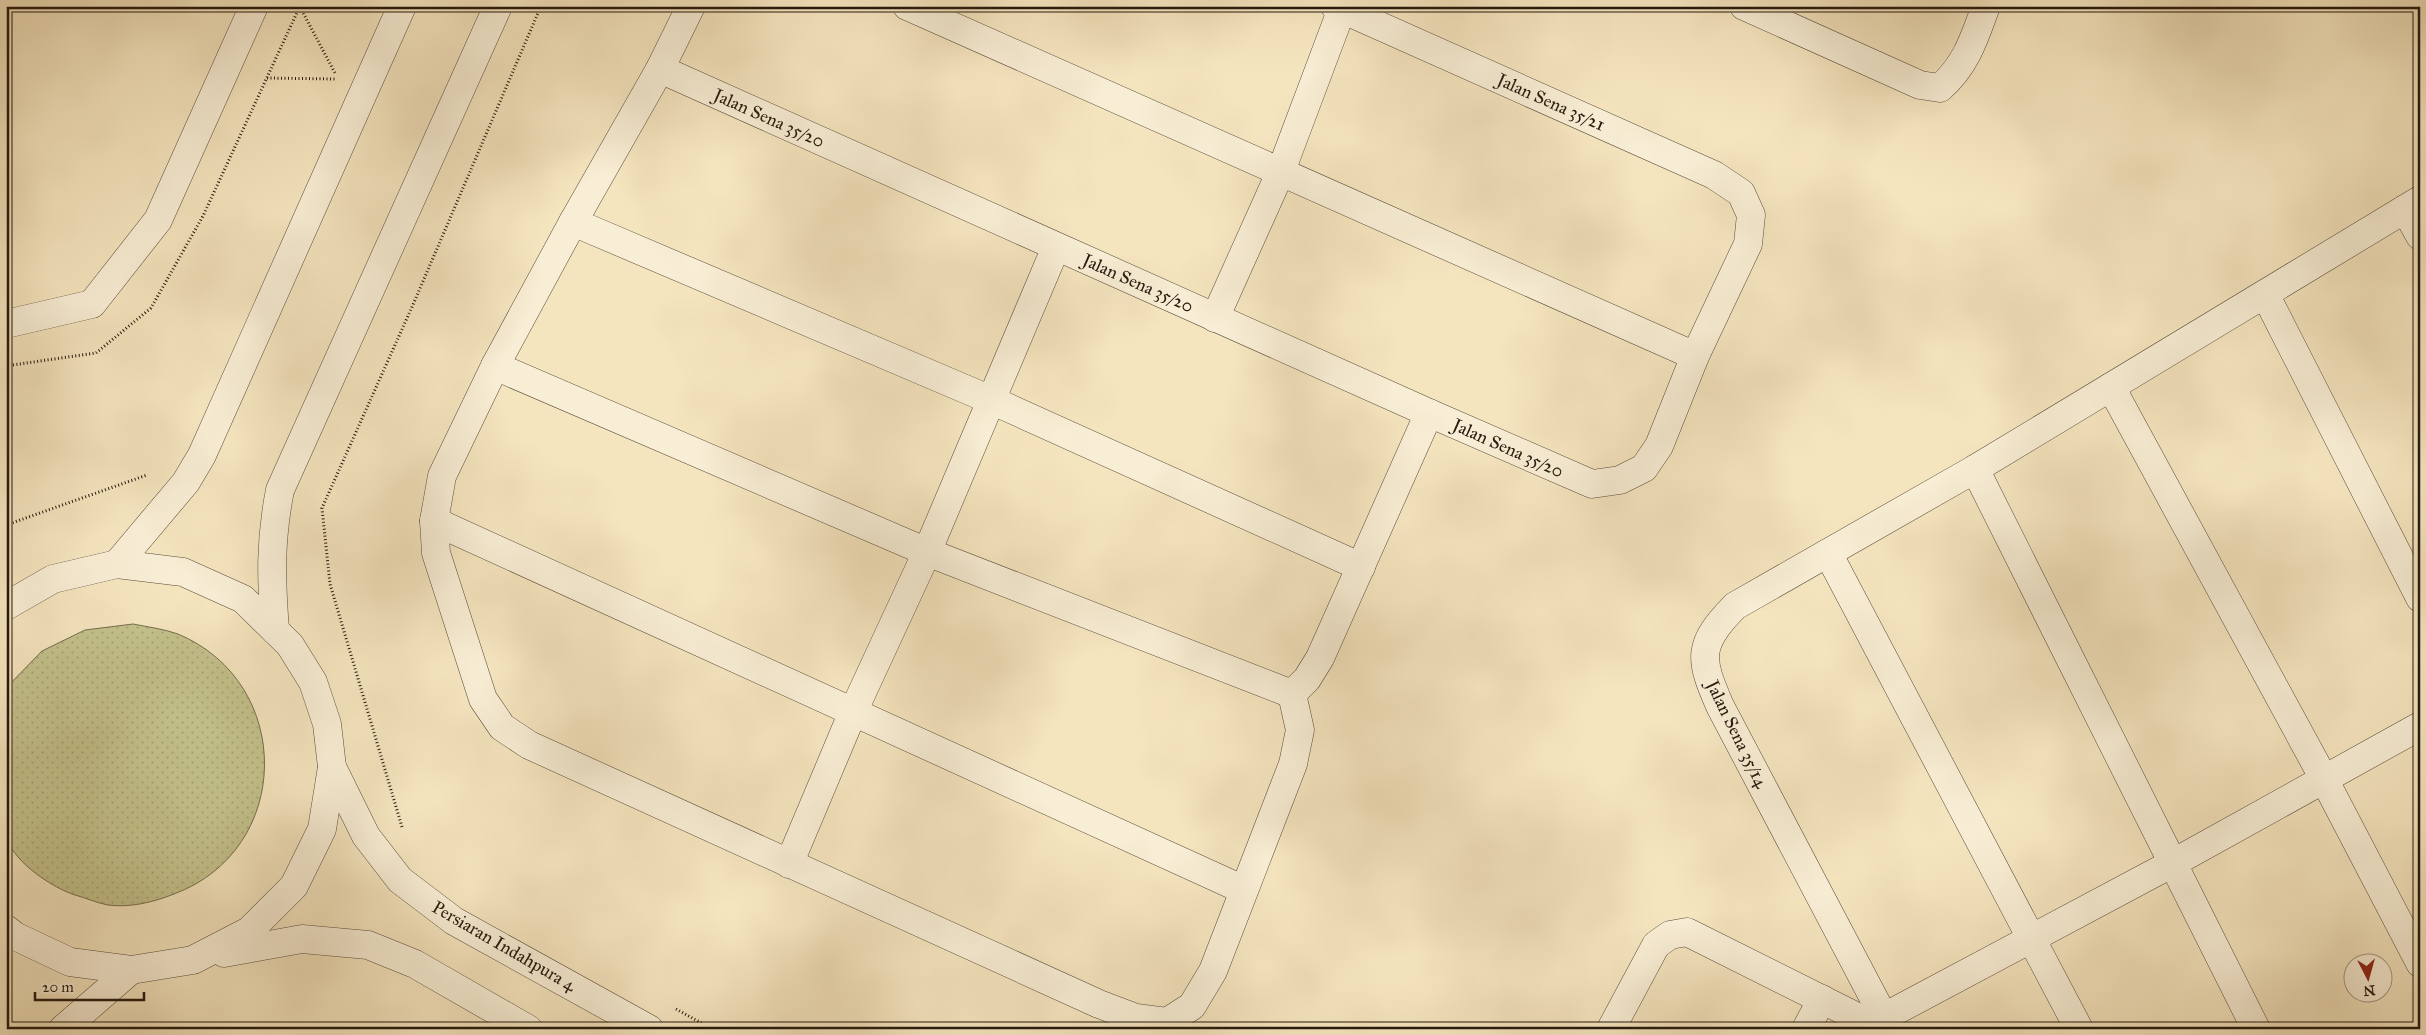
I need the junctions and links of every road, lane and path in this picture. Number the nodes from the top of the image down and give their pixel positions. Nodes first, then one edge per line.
1 (254, 6) edge
2 (402, 6) edge
3 (498, 6) edge
4 (691, 6) edge
5 (908, 6) edge
6 (1744, 6) edge
7 (1986, 6) edge
8 (300, 7) edge
9 (1340, 7) edge
10 (660, 69) junction
11 (342, 70) dead end
12 (267, 78) dead end
13 (338, 79) junction
14 (334, 88) dead end
15 (1281, 171) junction
16 (2413, 205) edge
17 (1751, 216) joint
18 (572, 222) junction
19 (2420, 236) edge
20 (1056, 247) junction
21 (2265, 294) junction
22 (1215, 318) junction
23 (6, 324) edge
24 (1695, 356) junction
25 (496, 366) junction
26 (2111, 387) junction
27 (991, 400) junction
28 (1429, 413) junction
29 (1975, 469) junction
30 (156, 472) dead end
31 (434, 521) junction
32 (6, 525) edge
33 (927, 552) junction
34 (1828, 553) junction
35 (118, 564) junction
36 (1361, 567) junction
37 (53, 578) junction
38 (6, 588) edge
39 (2420, 598) edge
40 (6, 606) edge
41 (275, 630) junction
42 (1292, 694) junction
43 (853, 712) junction
44 (2420, 726) edge
45 (332, 767) junction
46 (2324, 779) junction
47 (2173, 863) junction
48 (789, 864) junction
49 (1244, 890) junction
50 (6, 929) edge
51 (2031, 939) junction
52 (193, 960) junction
53 (2420, 963) edge
54 (131, 970) junction
55 (1822, 999) junction
56 (1885, 1025) edge
57 (63, 1029) edge
58 (528, 1029) edge
59 (649, 1029) edge
60 (1612, 1029) edge
61 (1806, 1029) edge
62 (2079, 1029) edge
63 (2256, 1029) edge

1 - 23 street
2 - 35 street
3 - 41 street
4 - 10 street
5 - 15 street
6 - 7 street
8 - 13 path
9 - 15 street
9 - 17 street, Jalan Sena 35/21
10 - 18 street
10 - 20 street, Jalan Sena 35/20
11 - 13 path
12 - 13 path
13 - 14 path
15 - 22 street
15 - 24 street
16 - 19 street
16 - 21 street, Jalan Sena 35/14
17 - 24 street, Jalan Sena 35/20
18 - 25 street
18 - 27 street
20 - 22 street, Jalan Sena 35/20
20 - 27 street
21 - 26 street, Jalan Sena 35/14
21 - 39 street
22 - 28 street, Jalan Sena 35/20
24 - 28 street, Jalan Sena 35/20
25 - 31 street
25 - 33 street
26 - 29 street, Jalan Sena 35/14
26 - 46 street
27 - 33 street
27 - 36 street
28 - 36 street
29 - 34 street, Jalan Sena 35/14
29 - 47 street
30 - 32 path
31 - 43 street
31 - 48 street
33 - 42 street
33 - 43 street
34 - 51 street
34 - 56 street, Jalan Sena 35/14
35 - 37 street
35 - 41 street
36 - 42 street
37 - 38 street
37 - 40 street
41 - 45 street
42 - 49 street
43 - 48 street
43 - 49 street
44 - 46 street
45 - 52 street
45 - 59 street, Persiaran Indahpura 4
46 - 47 street
46 - 53 street
47 - 51 street
47 - 63 street
48 - 49 street
50 - 54 street
51 - 56 street
51 - 62 street
52 - 54 street
52 - 58 street
54 - 57 street
55 - 56 street
55 - 60 street
55 - 61 street

